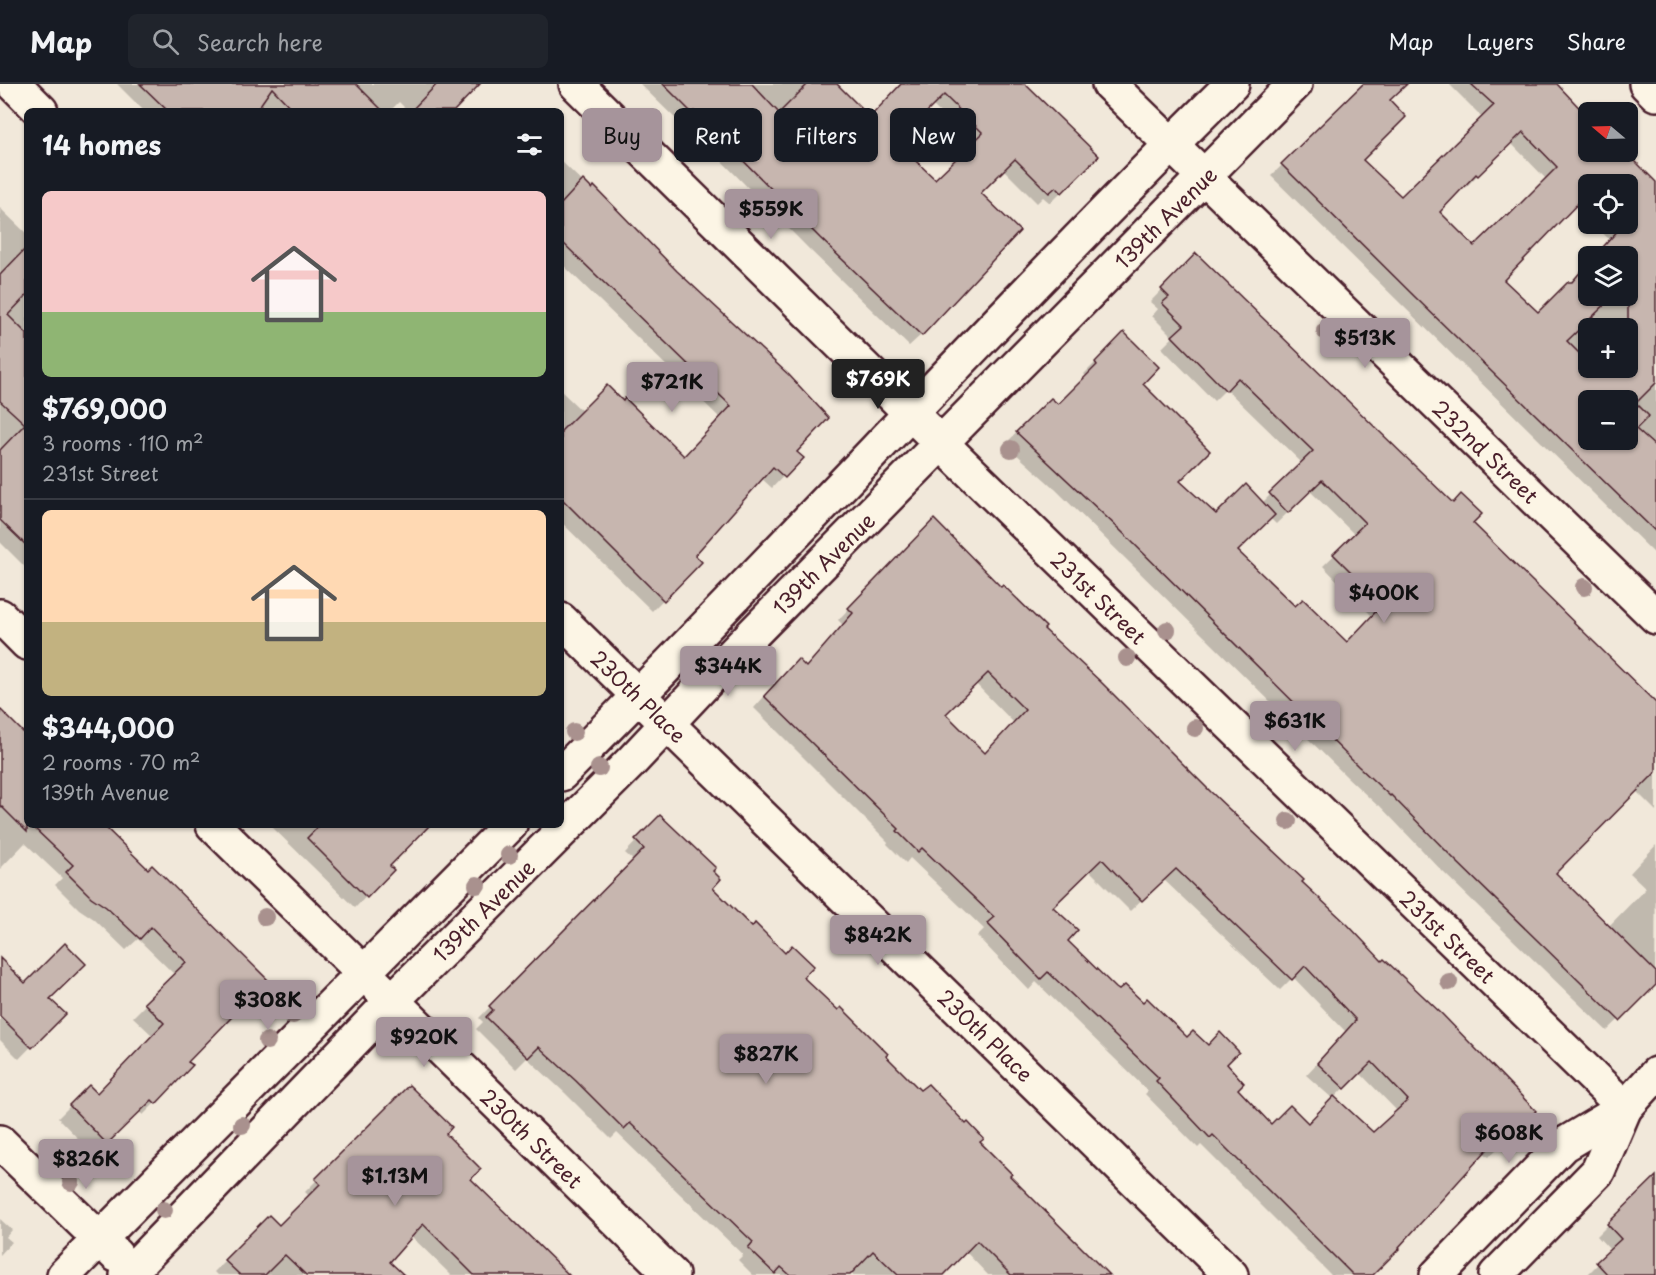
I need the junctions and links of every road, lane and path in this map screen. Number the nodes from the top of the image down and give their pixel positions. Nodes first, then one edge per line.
1 (14, 84) edge
2 (576, 84) edge
3 (1109, 84) edge
4 (1232, 84) edge
5 (1295, 84) edge
6 (1646, 84) edge
7 (1656, 94) edge
8 (38, 108) edge
9 (1171, 144) junction
10 (1204, 177) junction
11 (911, 413) junction
12 (941, 443) junction
13 (0, 616) edge
14 (1656, 617) edge
15 (564, 623) edge
16 (24, 640) edge
17 (639, 695) junction
18 (667, 724) junction
19 (564, 771) edge
20 (216, 828) edge
21 (507, 828) edge
22 (564, 828) edge
23 (564, 828) edge
24 (362, 972) junction
25 (392, 1001) junction
26 (1656, 1074) edge
27 (1625, 1108) junction
28 (0, 1142) edge
29 (99, 1239) junction
30 (132, 1274) edge
31 (64, 1275) edge
32 (672, 1275) edge
33 (1231, 1275) edge
34 (1437, 1275) edge
35 (1496, 1275) edge

1 - 8 street
2 - 11 street, 231st Street
3 - 9 street, 232nd Street
4 - 9 street, 139th Avenue
5 - 10 street, 139th Avenue
6 - 7 street
9 - 10 street, 232nd Street
9 - 11 street, 139th Avenue
10 - 12 street, 139th Avenue
10 - 14 street, 232nd Street
11 - 12 street, 231st Street
11 - 17 street, 139th Avenue
12 - 18 street, 139th Avenue
12 - 27 street, 231st Street
13 - 16 street
15 - 17 street, 230th Place
17 - 18 street, 230th Place
17 - 19 street, 139th Avenue
18 - 23 street, 139th Avenue
18 - 33 street, 230th Place
20 - 24 street, 230th Street
21 - 24 street, 139th Avenue
22 - 25 street, 139th Avenue
24 - 25 street, 230th Street
24 - 29 street, 139th Avenue
25 - 30 street, 139th Avenue
25 - 32 street, 230th Street
26 - 27 street
27 - 34 street
27 - 35 street
28 - 29 street
29 - 30 street
29 - 31 street, 139th Avenue

